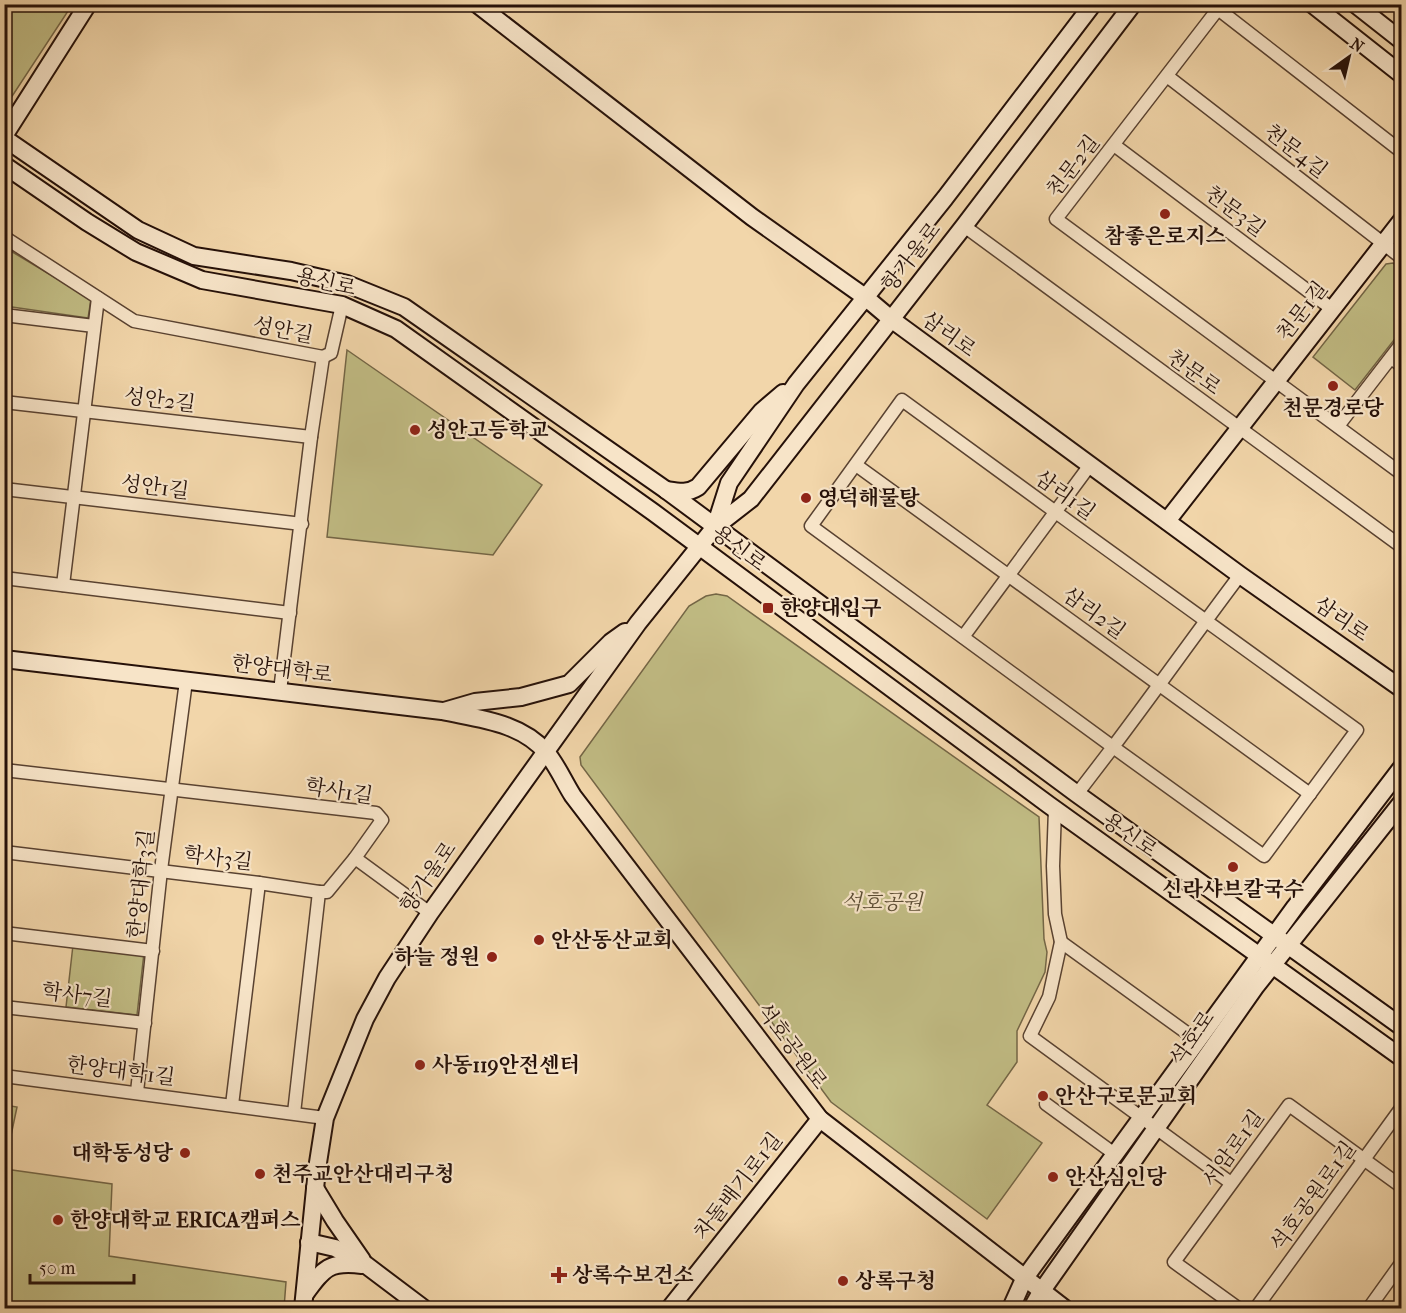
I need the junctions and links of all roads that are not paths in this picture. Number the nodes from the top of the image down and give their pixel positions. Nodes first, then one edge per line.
1 (88, 4) edge
2 (477, 4) edge
3 (1093, 4) edge
4 (1133, 4) edge
5 (1312, 4) edge
6 (1355, 4) edge
7 (1401, 41) edge
8 (1401, 75) edge
9 (1167, 76) junction
10 (4, 137) edge
11 (1114, 145) junction
12 (1401, 153) edge
13 (4, 165) edge
14 (1401, 220) edge
15 (964, 226) junction
16 (4, 237) edge
17 (1383, 243) junction
18 (1401, 258) edge
19 (865, 297) junction
20 (98, 298) junction
21 (342, 305) junction
22 (1332, 309) junction
23 (4, 315) edge
24 (891, 319) junction
25 (94, 326) junction
26 (1401, 343) edge
27 (323, 357) junction
28 (1391, 358) junction
29 (1401, 366) edge
30 (1276, 380) junction
31 (796, 384) junction
32 (4, 402) edge
33 (84, 411) junction
34 (1338, 426) junction
35 (1237, 428) junction
36 (311, 437) junction
37 (856, 465) junction
38 (1090, 465) junction
39 (1401, 474) edge
40 (4, 489) edge
41 (666, 490) junction
42 (74, 497) junction
43 (1054, 512) junction
44 (1167, 521) junction
45 (302, 524) junction
46 (715, 527) junction
47 (699, 546) junction
48 (1401, 547) edge
49 (1240, 574) junction
50 (1008, 575) junction
51 (4, 578) edge
52 (63, 585) junction
53 (290, 613) junction
54 (1206, 621) junction
55 (639, 623) junction
56 (963, 638) junction
57 (4, 659) edge
58 (186, 681) junction
59 (1160, 684) junction
60 (1401, 689) edge
61 (280, 691) junction
62 (442, 711) junction
63 (1113, 747) junction
64 (545, 751) junction
65 (1401, 767) edge
66 (4, 770) edge
67 (171, 790) junction
68 (1310, 794) junction
69 (1077, 795) junction
70 (1401, 802) edge
71 (1055, 809) junction
72 (4, 852) edge
73 (355, 858) junction
74 (161, 870) junction
75 (259, 883) junction
76 (319, 892) junction
77 (430, 913) junction
78 (4, 933) edge
79 (1274, 936) junction
80 (1061, 942) junction
81 (1288, 947) junction
82 (153, 951) junction
83 (1266, 960) junction
84 (4, 1006) edge
85 (145, 1023) junction
86 (1401, 1027) edge
87 (1198, 1041) junction
88 (1401, 1058) edge
89 (4, 1076) edge
90 (137, 1092) junction
91 (1046, 1104) dead end
92 (232, 1105) junction
93 (1401, 1107) edge
94 (294, 1113) junction
95 (325, 1118) junction
96 (1142, 1118) junction
97 (820, 1119) junction
98 (1156, 1128) junction
99 (1116, 1155) junction
100 (1364, 1160) junction
101 (1231, 1183) junction
102 (1401, 1187) edge
103 (315, 1188) junction
104 (309, 1242) junction
105 (1401, 1262) edge
106 (366, 1265) junction
107 (1024, 1279) junction
108 (1041, 1292) junction
109 (304, 1302) edge
110 (423, 1308) edge
111 (670, 1308) edge
112 (1011, 1308) edge
113 (1032, 1308) edge
114 (1064, 1308) edge
115 (1238, 1308) edge
116 (1256, 1308) edge
117 (1369, 1308) edge

1 - 10 main road
2 - 19 main road, 삼리로
3 - 19 main road, 항가울로
4 - 15 main road, 항가울로
5 - 8 main road
6 - 7 main road
9 - 11 street, 천문2길
9 - 12 street, 천문2길
9 - 17 street, 천문4길
10 - 41 main road, 용신로
11 - 22 street, 천문3길
11 - 30 street, 천문2길
13 - 21 main road, 용신로
14 - 17 main road, 천문1길
15 - 24 main road, 항가울로
15 - 35 street, 천문로
16 - 20 street, 성안길
17 - 18 street, 천문4길
17 - 22 main road, 천문1길
19 - 24 main road, 삼리로
19 - 31 main road, 항가울로
20 - 25 street
20 - 27 street, 성안길
21 - 27 street
21 - 47 main road, 용신로
22 - 30 main road, 천문1길
23 - 25 street
24 - 38 main road, 삼리로
24 - 46 main road, 항가울로
25 - 33 street
26 - 28 street
27 - 36 street, 성안길
28 - 29 street
28 - 34 street
30 - 34 street, 천문2길
30 - 35 main road, 천문1길
31 - 41 main road
31 - 46 main road, 항가울로
32 - 33 street, 성안2길
33 - 36 street, 성안2길
33 - 42 street
34 - 39 street, 천문2길
35 - 44 main road, 천문1길
35 - 48 street, 천문로
36 - 45 street, 성안길
37 - 43 street, 삼리1길
37 - 50 street, 삼리2길
37 - 56 street, 삼리1길
38 - 43 street
38 - 44 main road, 삼리로
40 - 42 street, 성안1길
41 - 46 main road, 용신로
42 - 45 street, 성안1길
42 - 52 street
43 - 50 street
43 - 54 street, 삼리1길
44 - 49 main road, 삼리로
45 - 53 street, 성안길
46 - 47 main road, 항가울로
46 - 69 main road, 용신로
47 - 55 main road, 항가울로
47 - 71 main road, 용신로
49 - 54 street
49 - 60 main road, 삼리로
50 - 56 street
50 - 59 street, 삼리2길
51 - 52 street
52 - 53 street
53 - 61 street, 성안길
54 - 59 street
54 - 68 street, 삼리1길
55 - 62 main road
55 - 64 main road, 항가울로
56 - 63 street, 삼리1길
57 - 58 main road, 한양대학로
58 - 61 main road, 한양대학로
58 - 67 street, 한양대학3길
59 - 63 street
59 - 68 street, 삼리2길
61 - 62 main road, 한양대학로
62 - 64 main road, 한양대학로
63 - 68 street, 삼리1길
63 - 69 street
64 - 77 main road, 항가울로
64 - 97 main road, 석호공원로
65 - 79 main road, 석호로
66 - 67 street, 학사1길
67 - 73 street, 학사1길
67 - 74 street, 한양대학3길
69 - 79 main road, 용신로
70 - 81 main road, 석호로
71 - 80 street
71 - 83 main road, 용신로
72 - 74 street, 학사3길
73 - 76 street, 학사1길
73 - 77 street
74 - 75 street, 학사3길
74 - 82 street, 한양대학3길
75 - 76 street, 학사3길
75 - 92 street
76 - 94 street
77 - 95 main road, 항가울로
78 - 82 street
79 - 81 main road, 용신로
79 - 83 main road, 석호로
80 - 87 street, 석호로
80 - 96 street
81 - 83 main road, 석호로
81 - 86 main road, 용신로
82 - 85 street, 한양대학3길
83 - 87 main road, 석호로
83 - 88 main road, 용신로
83 - 98 main road, 석호로
84 - 85 street, 학사7길
85 - 90 street, 한양대학3길
87 - 96 main road, 석호로
89 - 90 street, 한양대학1길
90 - 92 street, 한양대학1길
91 - 99 street
92 - 94 street, 한양대학1길
93 - 100 street, 석호공원로1길
94 - 95 street, 한양대학1길
95 - 103 main road, 항가울로
96 - 98 street
96 - 99 main road, 석호로
97 - 107 main road, 석호공원로
97 - 111 main road, 차돌배기로1길
98 - 101 street
98 - 108 main road, 석호로
99 - 107 main road, 석호로
100 - 101 street, 서암로1길
100 - 102 street, 서암로1길
100 - 116 street, 석호공원로1길
101 - 115 street, 서암로1길
103 - 104 main road, 항가울로
103 - 106 main road
104 - 106 main road
104 - 109 main road, 항가울로
105 - 117 street
106 - 109 main road
106 - 110 main road
107 - 108 main road, 석호공원로
107 - 112 main road, 석호로
108 - 113 main road, 석호로
108 - 114 main road, 석호공원로

